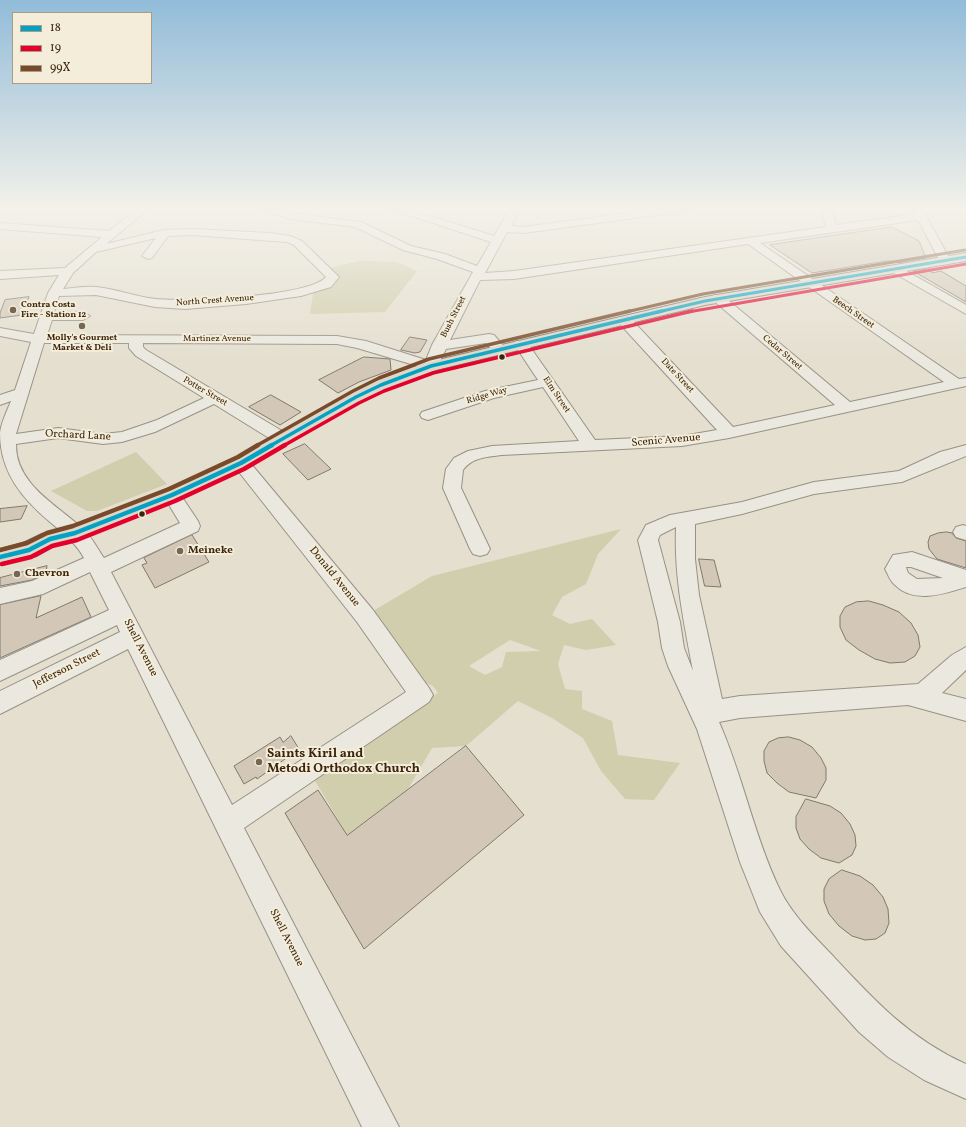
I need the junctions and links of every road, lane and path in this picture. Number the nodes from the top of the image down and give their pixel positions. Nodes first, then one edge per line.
1 (81, 260) edge
2 (315, 260) edge
3 (450, 260) edge
4 (486, 260) edge
5 (621, 260) edge
6 (777, 260) edge
7 (952, 260) edge
8 (945, 261) joint
9 (896, 269) junction
10 (68, 271) junction
11 (480, 271) junction
12 (0, 275) edge
13 (810, 283) junction
14 (54, 293) junction
15 (718, 298) junction
16 (966, 310) edge
17 (46, 316) junction
18 (83, 316) dead end
19 (624, 320) junction
20 (0, 332) edge
21 (39, 339) junction
22 (136, 339) junction
23 (521, 344) junction
24 (439, 345) junction
25 (499, 349) junction
26 (431, 366) junction
27 (548, 382) junction
28 (961, 383) edge
29 (20, 393) junction
30 (215, 398) junction
31 (0, 400) edge
32 (846, 407) junction
33 (428, 415) dead end
34 (729, 433) junction
35 (283, 440) junction
36 (6, 441) junction
37 (591, 446) junction
38 (966, 450) edge
39 (241, 463) junction
40 (172, 495) junction
41 (686, 519) junction
42 (75, 533) junction
43 (50, 539) junction
44 (0, 541) edge
45 (480, 550) dead end
46 (0, 557) edge
47 (97, 565) junction
48 (0, 596) edge
49 (128, 624) junction
50 (966, 657) edge
51 (0, 671) edge
52 (909, 696) junction
53 (0, 703) edge
54 (966, 710) edge
55 (707, 713) junction
56 (228, 823) junction
57 (966, 1082) edge
58 (381, 1127) edge

1 - 10 street, Shell Avenue
2 - 14 street, North Crest Avenue
3 - 11 street
4 - 11 street, Bush Street
5 - 11 street
6 - 13 street, Beech Street
7 - 8 main road
8 - 9 main road
9 - 13 main road
9 - 16 street
10 - 12 street
10 - 14 street, Shell Avenue
11 - 24 street, Bush Street
13 - 15 main road
13 - 28 street, Beech Street
14 - 17 street, Shell Avenue
15 - 19 main road
15 - 32 street, Cedar Street
17 - 18 street
17 - 21 street, Shell Avenue
19 - 23 main road
19 - 34 street, Date Street
20 - 21 street, Martinez Avenue
21 - 22 street, Martinez Avenue
21 - 29 street, Shell Avenue
22 - 26 street, Martinez Avenue
22 - 30 street, Potter Street
23 - 25 main road
23 - 27 street, Elm Street
24 - 25 street
24 - 26 street, Bush Street
25 - 26 main road
26 - 35 main road
27 - 33 street, Ridge Way
27 - 37 street, Elm Street
28 - 32 street, Scenic Avenue
29 - 31 street
29 - 36 street, Shell Avenue
30 - 35 street, Potter Street
30 - 36 street, Orchard Lane
32 - 34 street, Scenic Avenue
34 - 37 street, Scenic Avenue
35 - 39 main road
36 - 42 street, Shell Avenue
37 - 45 street, Scenic Avenue
38 - 41 street
39 - 40 main road
39 - 56 street, Donald Avenue
40 - 42 main road
40 - 47 street
41 - 55 street
41 - 55 street
42 - 43 main road
42 - 47 street, Shell Avenue
43 - 44 main road
43 - 46 main road
47 - 48 street
47 - 49 street, Shell Avenue
49 - 51 street
49 - 53 street, Jefferson Street
49 - 56 street, Shell Avenue
50 - 52 street
52 - 54 street
52 - 55 street
55 - 57 street
56 - 58 street, Shell Avenue

